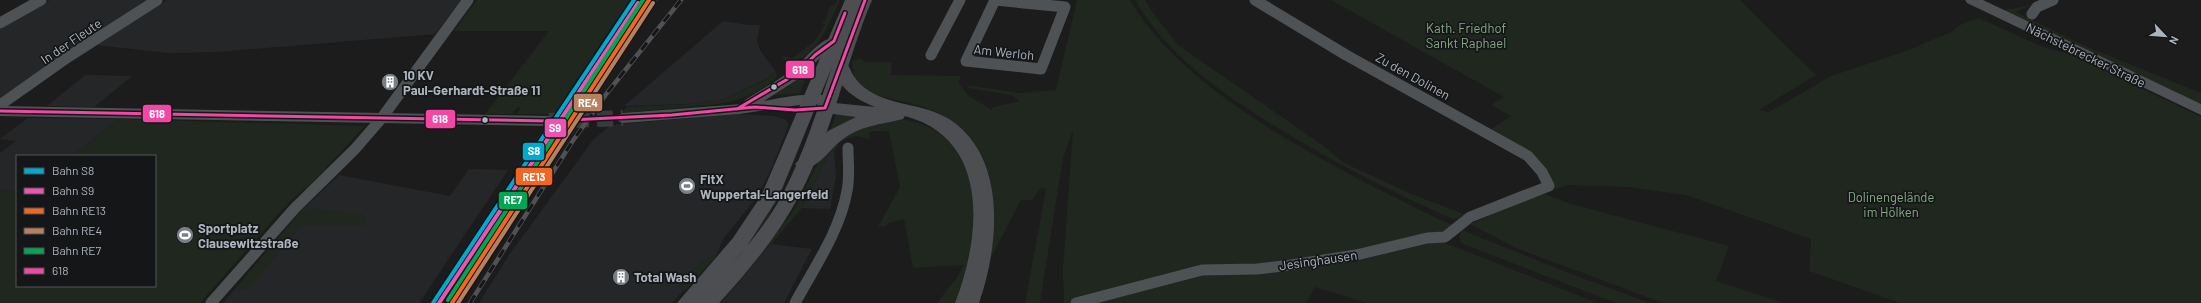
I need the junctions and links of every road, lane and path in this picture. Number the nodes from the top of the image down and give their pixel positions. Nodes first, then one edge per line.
1 (41, 0) edge
2 (157, 0) edge
3 (468, 0) edge
4 (852, 0) edge
5 (866, 0) edge
6 (960, 0) edge
7 (995, 0) edge
8 (1255, 0) edge
9 (1972, 0) edge
10 (2054, 0) edge
11 (2032, 14) dead end
12 (0, 22) edge
13 (834, 41) junction
14 (932, 55) dead end
15 (840, 66) junction
16 (818, 104) junction
17 (0, 105) edge
18 (738, 109) junction
19 (890, 109) junction
20 (2201, 110) edge
21 (0, 111) edge
22 (623, 118) tunnel mouth
23 (381, 119) junction
24 (549, 121) tunnel mouth
25 (848, 148) dead end
26 (805, 164) junction
27 (1548, 186) joint
28 (211, 303) edge
29 (687, 303) edge
30 (708, 303) edge
31 (795, 303) edge
32 (967, 303) edge
33 (1076, 303) edge

1 - 12 street
2 - 17 street, In der Fleute
3 - 23 street
4 - 13 main road
5 - 15 main road
6 - 14 street
7 - 7 street, Am Werloh
8 - 27 street, Zu den Dolinen
9 - 20 street, Nächstebrecker Straße
10 - 11 street
13 - 16 main road
13 - 18 street
15 - 16 main road
15 - 19 highway
16 - 18 street
16 - 19 highway
16 - 26 main road
16 - 29 main road
18 - 22 street
19 - 26 highway
19 - 32 highway
21 - 23 street
23 - 24 street
23 - 28 street
25 - 31 street
26 - 30 main road
27 - 33 street, Jesinghausen

